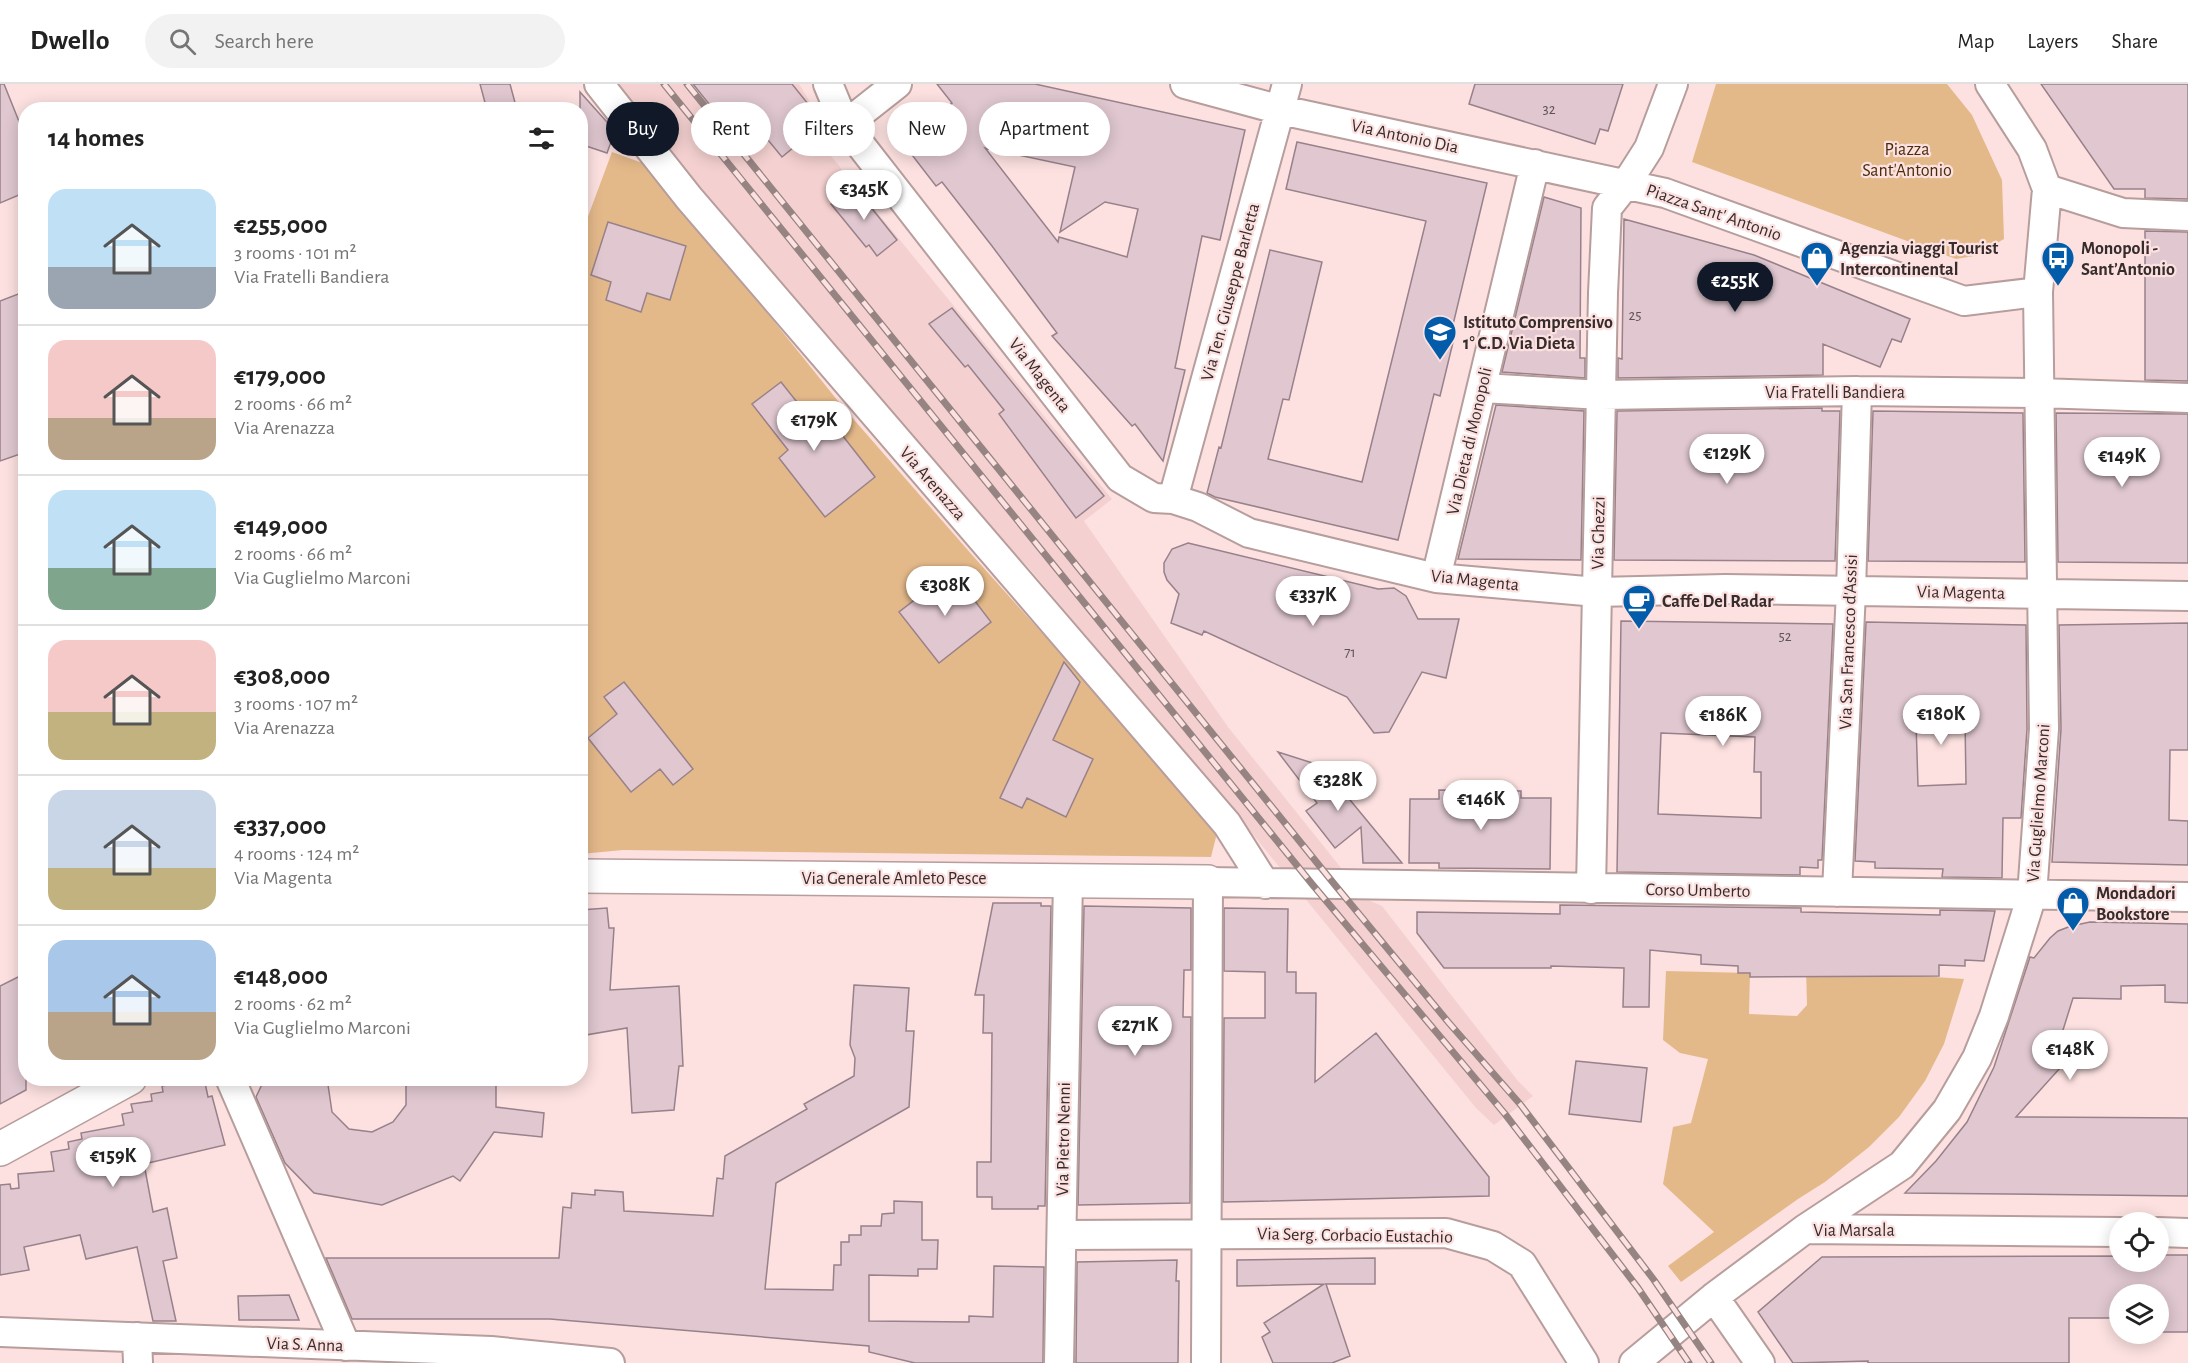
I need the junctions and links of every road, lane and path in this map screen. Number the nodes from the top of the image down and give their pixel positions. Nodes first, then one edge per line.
1 (599, 84) edge
2 (828, 84) edge
3 (897, 84) edge
4 (1185, 84) edge
5 (1673, 84) edge
6 (1990, 84) edge
7 (1284, 97) edge
8 (835, 102) edge
9 (874, 102) edge
10 (869, 156) edge
11 (1535, 164) junction
12 (1626, 184) junction
13 (2047, 189) junction
14 (2188, 216) edge
15 (2038, 292) junction
16 (1482, 388) junction
17 (1857, 391) junction
18 (2039, 393) junction
19 (1600, 395) junction
20 (2188, 398) edge
21 (1173, 499) junction
22 (1436, 578) junction
23 (1851, 591) junction
24 (1597, 592) junction
25 (2042, 593) junction
26 (2188, 596) edge
27 (588, 876) edge
28 (1068, 879) junction
29 (1208, 882) junction
30 (1264, 884) junction
31 (1591, 889) junction
32 (1837, 892) junction
33 (2032, 895) junction
34 (2188, 897) edge
35 (115, 1086) edge
36 (233, 1086) edge
37 (0, 1149) edge
38 (1806, 1228) junction
39 (2109, 1232) edge
40 (2169, 1232) edge
41 (1208, 1233) junction
42 (2188, 1233) edge
43 (1062, 1235) junction
44 (1714, 1297) junction
45 (0, 1332) edge
46 (346, 1346) junction
47 (137, 1350) edge
48 (298, 1354) edge
49 (428, 1356) edge
50 (492, 1357) edge
51 (610, 1363) edge
52 (1059, 1363) edge
53 (1206, 1363) edge
54 (1584, 1363) edge
55 (1634, 1363) edge
56 (1760, 1363) edge

1 - 30 street, Via Arenazza
2 - 8 street, Via Magenta
3 - 9 street
4 - 7 street, Via Antonio Dia
5 - 12 street, Piazza Sant' Antonio
6 - 13 street
7 - 11 street, Via Antonio Dia
7 - 21 street, Via Ten. Giuseppe Barletta
10 - 21 street, Via Magenta
11 - 12 street, Via Antonio Dia
11 - 16 street, Via Dieta di Monopoli
12 - 15 street, Piazza Sant' Antonio
12 - 19 street, Via Ghezzi
13 - 14 street
13 - 15 street
15 - 18 street, Via Guglielmo Marconi
16 - 19 street, Via Fratelli Bandiera
16 - 22 street, Via Dieta di Monopoli
17 - 18 street, Via Fratelli Bandiera
17 - 19 street, Via Fratelli Bandiera
17 - 23 street, Via San Francesco d'Assisi
18 - 20 street, Via Fratelli Bandiera
18 - 25 street, Via Guglielmo Marconi
19 - 24 street, Via Ghezzi
21 - 22 street, Via Magenta
22 - 24 street, Via Magenta
23 - 24 street, Via Magenta
23 - 25 street, Via Magenta
23 - 32 street, Via San Francesco d'Assisi
24 - 31 street, Via Ghezzi
25 - 26 street, Via Magenta
25 - 33 street, Via Guglielmo Marconi
27 - 28 street, Via Generale Amleto Pesce
28 - 29 street, Via Generale Amleto Pesce
28 - 43 street, Via Pietro Nenni
29 - 30 street, Corso Umberto
29 - 41 street
30 - 31 street, Corso Umberto
31 - 32 street, Corso Umberto
32 - 33 street, Corso Umberto
33 - 34 street, Corso Umberto
33 - 38 street, Via Guglielmo Marconi
35 - 37 street
36 - 46 street
38 - 39 street, Via Marsala
38 - 44 street, Via Marsala
40 - 42 street
41 - 43 street, Via Serg. Corbacio Eustachio
41 - 53 street
41 - 54 street, Via Serg. Corbacio Eustachio
43 - 52 street, Via Pietro Nenni
44 - 55 street, Via Marsala
44 - 56 street
45 - 47 street, Via S. Anna
46 - 48 street, Via S. Anna
46 - 49 street, Via S. Anna
47 - 48 street, Via S. Anna
49 - 50 street, Via S. Anna
50 - 51 street, Via S. Anna

